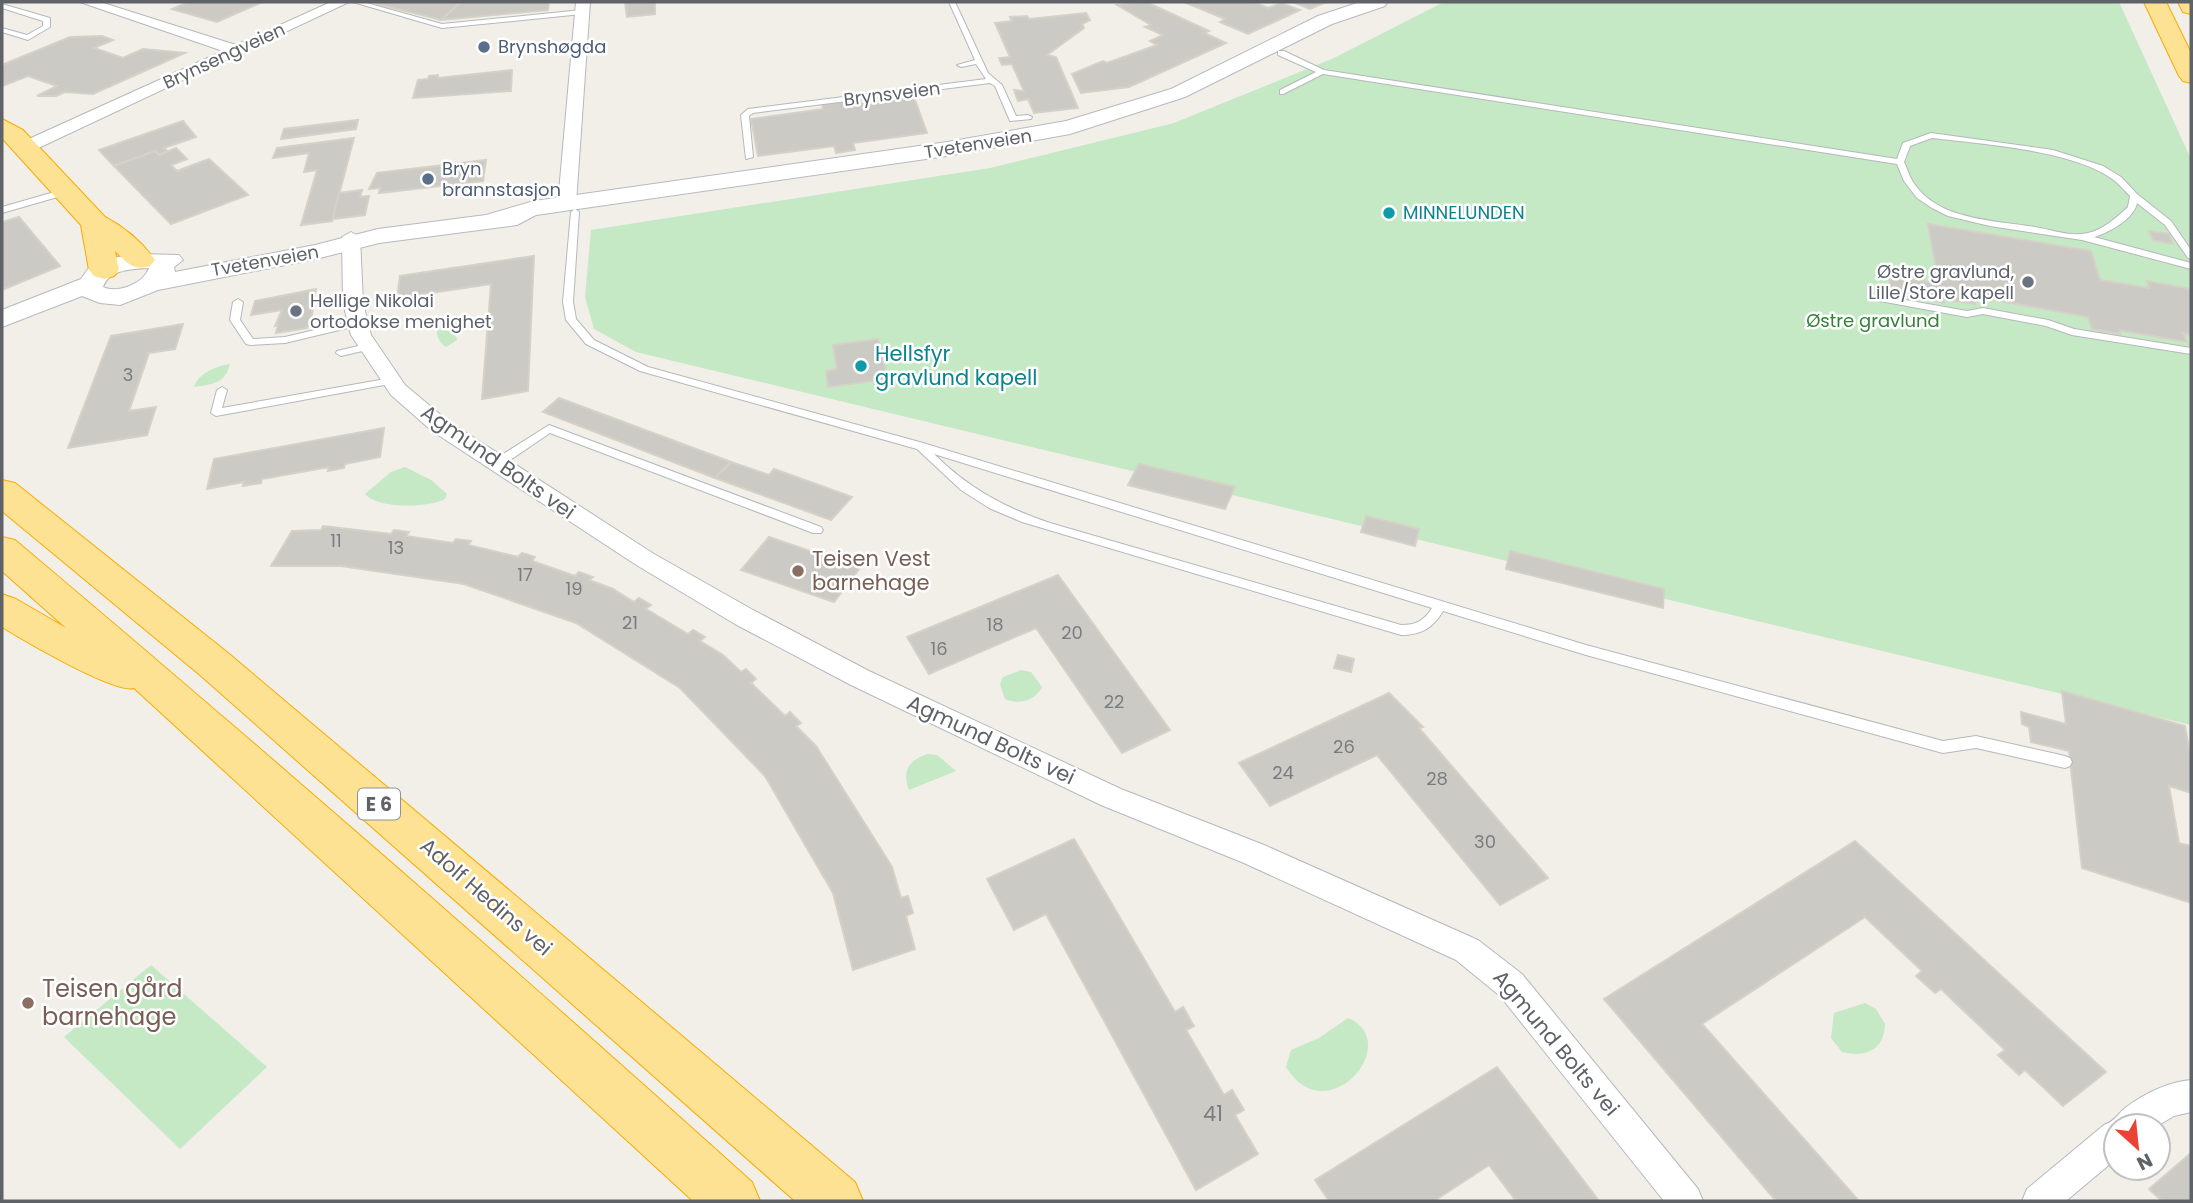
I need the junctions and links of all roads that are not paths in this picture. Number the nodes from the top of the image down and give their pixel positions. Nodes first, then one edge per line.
1 (87, 2) edge
2 (342, 2) edge
3 (356, 2) edge
4 (952, 2) edge
5 (2189, 2) edge
6 (1371, 5) edge
7 (2, 6) edge
8 (2155, 6) edge
9 (582, 7) edge
10 (2191, 7) edge
11 (2, 30) edge
12 (235, 50) junction
13 (1281, 53) junction
14 (978, 61) junction
15 (961, 65) dead end
16 (1322, 72) junction
17 (2191, 76) edge
18 (992, 80) junction
19 (1283, 92) dead end
20 (1178, 93) junction
21 (1028, 117) dead end
22 (14, 136) edge
23 (749, 156) dead end
24 (1900, 162) junction
25 (65, 192) junction
26 (2134, 196) junction
27 (571, 207) junction
28 (2, 212) edge
29 (95, 223) junction
30 (2082, 237) junction
31 (351, 240) junction
32 (2191, 256) edge
33 (2191, 266) edge
34 (149, 268) junction
35 (102, 284) junction
36 (1883, 299) dead end
37 (238, 302) dead end
38 (2, 319) edge
39 (2, 334) edge
40 (355, 341) junction
41 (2191, 351) edge
42 (391, 380) junction
43 (222, 390) dead end
44 (919, 446) junction
45 (496, 464) junction
46 (2, 492) edge
47 (817, 530) dead end
48 (2, 550) edge
49 (1440, 604) junction
50 (2, 609) edge
51 (171, 694) junction
52 (2066, 762) dead end
53 (2191, 1096) edge
54 (2147, 1112) edge
55 (2102, 1149) edge
56 (733, 1201) edge
57 (836, 1201) edge
58 (1686, 1201) edge
59 (2039, 1201) edge

1 - 12 street
2 - 12 street, Brynsengveien
3 - 9 lane
4 - 14 lane
5 - 10 highway
6 - 13 main road, Tvetenveien
6 - 20 main road, Tvetenveien
7 - 11 lane
8 - 17 highway
9 - 27 street
12 - 22 street, Brynsengveien
13 - 16 lane
13 - 20 main road, Tvetenveien
14 - 15 lane
14 - 18 lane
16 - 19 lane
16 - 24 lane
18 - 21 lane
18 - 23 lane, Brynsveien
20 - 27 main road, Tvetenveien
22 - 25 highway
24 - 26 lane
24 - 30 lane
25 - 28 lane
25 - 29 highway
26 - 30 lane
26 - 32 lane
27 - 31 main road, Tvetenveien
27 - 44 lane
29 - 34 highway
29 - 35 highway
30 - 33 lane
31 - 34 main road, Tvetenveien
31 - 40 street, Agmund Bolts vei
34 - 35 main road, Tvetenveien
35 - 38 main road
35 - 39 main road
36 - 41 lane
37 - 40 lane
40 - 42 street, Agmund Bolts vei
42 - 43 lane
42 - 45 street, Agmund Bolts vei
44 - 49 lane
44 - 49 lane
45 - 47 lane
45 - 58 street, Agmund Bolts vei
46 - 57 highway, Adolf Hedins vei / E 6
48 - 51 highway, E 6
49 - 52 lane
50 - 51 highway, E 6
51 - 56 highway, E 6
53 - 54 street
55 - 59 street

